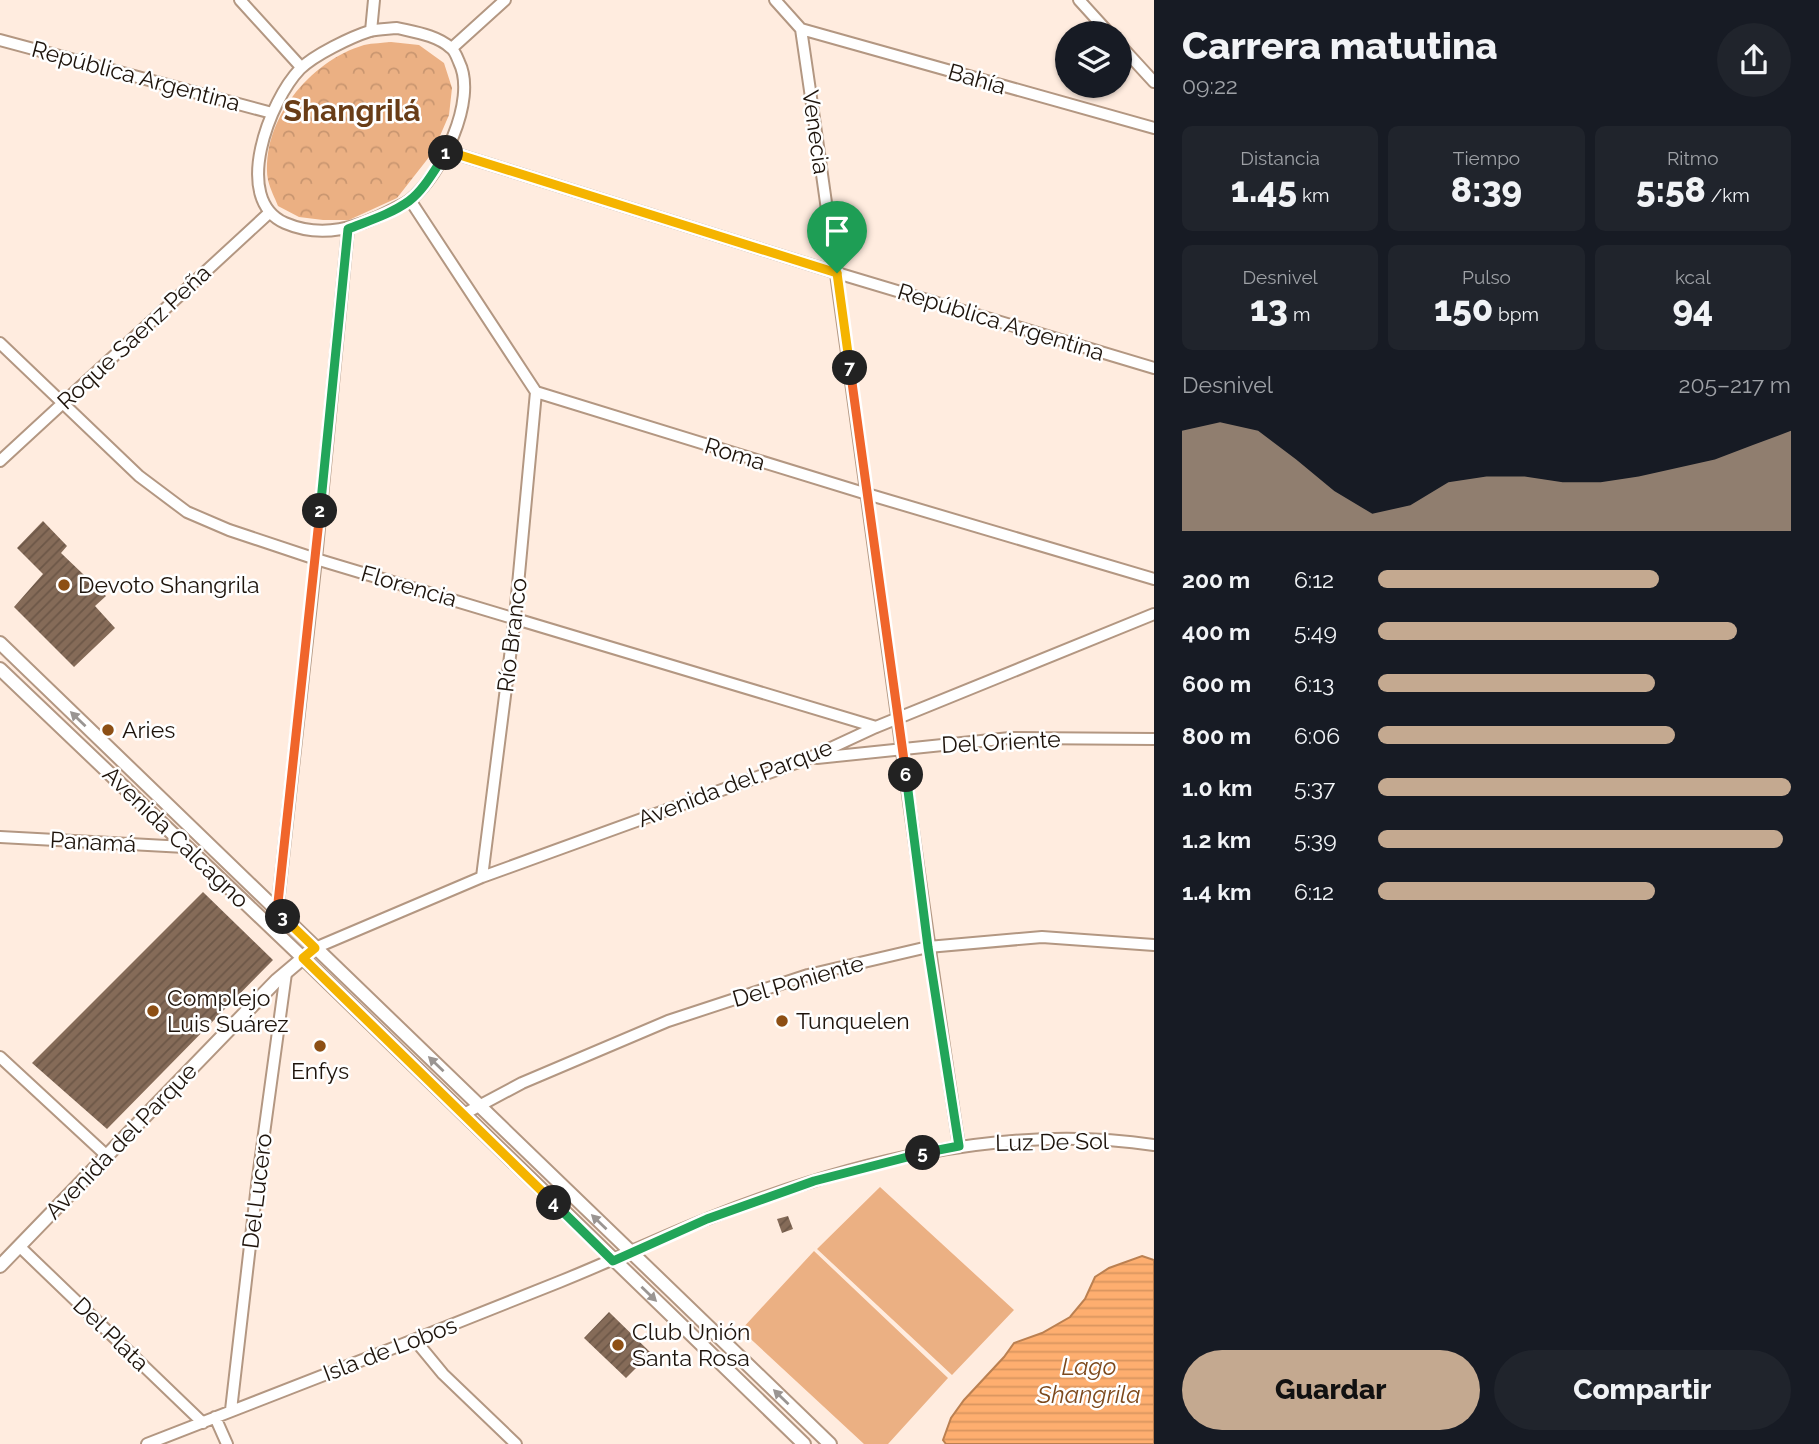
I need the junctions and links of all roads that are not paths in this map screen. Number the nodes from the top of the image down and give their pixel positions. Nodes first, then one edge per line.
1 (240, 0) edge
2 (374, 0) edge
3 (505, 0) edge
4 (775, 0) edge
5 (1079, 0) edge
6 (1098, 21) edge
7 (801, 29) junction
8 (371, 31) junction
9 (0, 40) edge
10 (452, 48) junction
11 (1132, 58) edge
12 (301, 67) junction
13 (1154, 82) edge
14 (272, 113) junction
15 (1154, 128) edge
16 (447, 151) junction
17 (410, 201) junction
18 (269, 213) junction
19 (348, 229) junction
20 (837, 273) junction
21 (0, 343) edge
22 (1154, 368) edge
23 (536, 392) junction
24 (62, 404) junction
25 (0, 461) edge
26 (867, 494) junction
27 (316, 559) junction
28 (1154, 579) edge
29 (1154, 614) edge
30 (515, 617) junction
31 (0, 643) edge
32 (0, 669) edge
33 (898, 718) junction
34 (876, 726) junction
35 (1154, 739) edge
36 (903, 748) junction
37 (807, 759) junction
38 (0, 837) edge
39 (185, 848) junction
40 (482, 877) junction
41 (277, 912) junction
42 (1154, 945) edge
43 (928, 947) junction
44 (315, 948) junction
45 (303, 958) junction
46 (286, 973) junction
47 (0, 1057) edge
48 (480, 1106) junction
49 (464, 1114) junction
50 (1154, 1144) edge
51 (959, 1146) junction
52 (106, 1155) junction
53 (19, 1246) junction
54 (631, 1253) junction
55 (613, 1261) junction
56 (0, 1266) edge
57 (415, 1340) junction
58 (231, 1410) junction
59 (215, 1417) junction
60 (203, 1423) junction
61 (147, 1444) edge
62 (227, 1444) edge
63 (516, 1444) edge
64 (804, 1444) edge
65 (830, 1444) edge

1 - 12 street
2 - 8 street
3 - 10 street
4 - 7 street
5 - 6 street
7 - 15 street, Bahía
7 - 20 street, Venecia
8 - 10 street
8 - 12 street
9 - 14 street, República Argentina
10 - 16 street
11 - 13 street
12 - 14 street
14 - 18 street
16 - 17 street
16 - 20 street, República Argentina
17 - 19 street
17 - 23 street
18 - 19 street
18 - 24 street, Roque Saenz Peña
19 - 27 street
20 - 22 street, República Argentina
20 - 26 street, Venecia
21 - 24 street, Florencia
23 - 26 street, Roma
23 - 30 street, Río Branco
24 - 25 street, Roque Saenz Peña
24 - 27 street, Florencia
26 - 28 street, Roma
26 - 33 street, Venecia
27 - 30 street, Florencia
27 - 41 street
29 - 33 street, Avenida del Parque
30 - 34 street, Florencia
30 - 40 street, Río Branco
41 -> 31 street, Avenida Calcagno
32 - 39 street, Avenida Calcagno
33 - 34 street, Avenida del Parque
33 - 36 street, Venecia
34 - 37 street, Avenida del Parque
35 - 36 street, Del Oriente
36 - 37 street, Del Oriente
36 - 43 street, Venecia
37 - 40 street, Avenida del Parque
38 - 39 street, Panamá
39 - 45 street, Avenida Calcagno
40 - 44 street, Avenida del Parque
41 - 44 street, Avenida Calcagno
42 - 43 street, Del Poniente
43 - 48 street, Del Poniente
43 - 51 street, Venecia
44 - 45 street, Avenida del Parque
48 -> 44 street, Avenida Calcagno
45 - 46 street, Avenida del Parque
45 - 49 street, Avenida Calcagno
46 - 52 street, Avenida del Parque
46 - 58 street, Del Lucero
47 - 52 street
48 - 49 street, Del Poniente
54 -> 48 street, Avenida Calcagno
49 - 55 street, Avenida Calcagno
50 - 51 street, Luz De Sol
51 - 54 street, Luz De Sol
52 - 53 street, Avenida del Parque
53 - 56 street, Avenida del Parque
53 - 60 street, Del Plata
54 - 55 street, Isla de Lobos
65 -> 54 street, Avenida Calcagno
55 - 57 street, Isla de Lobos
55 -> 64 street, Avenida Calcagno
57 - 58 street, Isla de Lobos
57 - 63 street
58 - 59 street, Isla de Lobos
59 - 60 street, Isla de Lobos
59 - 62 street
60 - 61 street, Isla de Lobos

